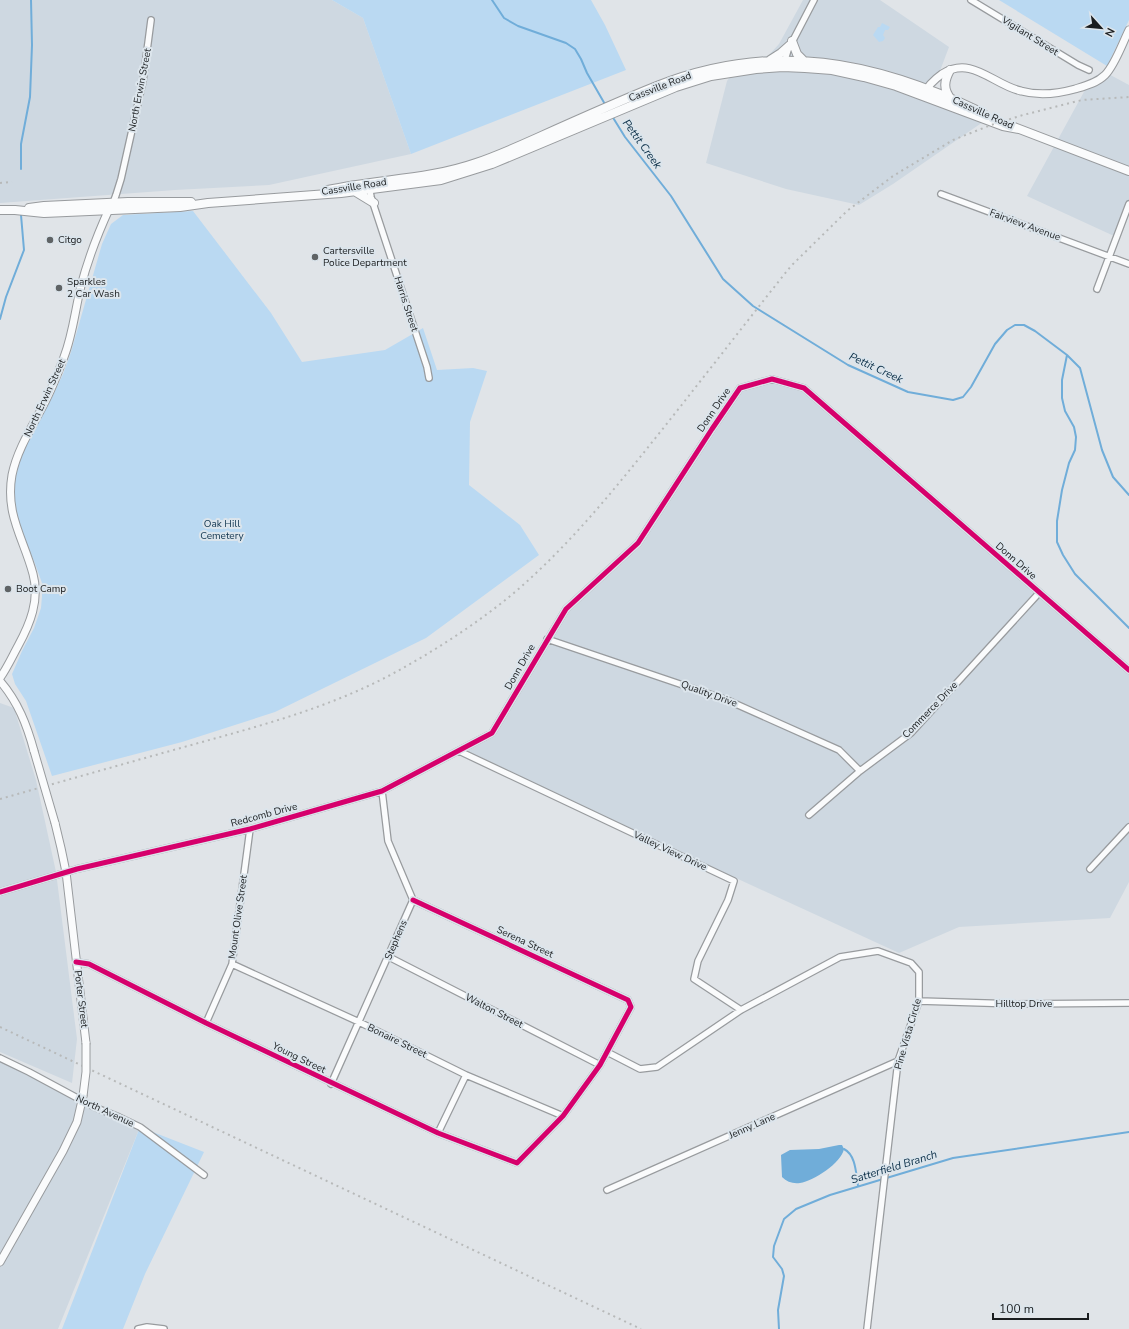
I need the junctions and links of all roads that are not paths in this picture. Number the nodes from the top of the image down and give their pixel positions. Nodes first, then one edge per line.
1 (814, 0) edge
2 (971, 0) edge
3 (151, 20) dead end
4 (1129, 30) edge
5 (791, 43) junction
6 (768, 60) junction
7 (804, 61) junction
8 (784, 64) junction
9 (950, 70) junction
10 (1089, 70) dead end
11 (657, 90) junction
12 (925, 92) junction
13 (952, 99) junction
14 (1019, 129) junction
15 (1129, 171) edge
16 (370, 187) junction
17 (355, 192) junction
18 (941, 194) dead end
19 (304, 195) junction
20 (113, 203) junction
21 (208, 203) junction
22 (374, 203) junction
23 (1129, 204) edge
24 (0, 210) edge
25 (15, 210) junction
26 (109, 210) junction
27 (1109, 256) junction
28 (1129, 264) edge
29 (1097, 289) dead end
30 (429, 378) dead end
31 (1039, 593) junction
32 (547, 639) junction
33 (1129, 670) edge
34 (0, 679) edge
35 (459, 751) junction
36 (860, 771) junction
37 (382, 792) junction
38 (809, 815) dead end
39 (1129, 827) edge
40 (250, 829) junction
41 (1090, 869) dead end
42 (66, 872) junction
43 (0, 892) edge
44 (414, 900) junction
45 (389, 958) junction
46 (76, 962) junction
47 (232, 964) junction
48 (919, 1001) junction
49 (1129, 1003) edge
50 (741, 1010) junction
51 (359, 1022) junction
52 (206, 1023) junction
53 (607, 1052) junction
54 (0, 1058) edge
55 (898, 1061) junction
56 (600, 1065) junction
57 (466, 1075) junction
58 (332, 1084) junction
59 (83, 1099) junction
60 (563, 1116) junction
61 (438, 1133) junction
62 (204, 1175) dead end
63 (607, 1190) dead end
64 (0, 1262) edge
65 (138, 1329) edge
66 (164, 1329) edge
67 (867, 1329) edge

1 - 5 street
2 - 10 street, Vigilant Street
3 - 20 street, North Erwin Street
4 - 9 street
5 - 6 main road
5 - 7 main road
5 - 8 street
6 - 8 main road, Cassville Road
6 - 11 main road, Cassville Road
7 - 8 main road, Cassville Road
7 - 12 main road, Cassville Road
8 - 11 main road, Cassville Road
8 - 12 main road, Cassville Road
9 - 12 street
9 - 13 main road
11 - 16 main road, Cassville Road
12 - 13 main road, Cassville Road
12 - 14 main road, Cassville Road
13 - 14 main road, Cassville Road
14 - 15 main road, Cassville Road
16 - 17 main road, Cassville Road
16 - 19 main road, Cassville Road
16 - 22 street, Harris Street
17 - 19 main road, Cassville Road
17 - 22 main road
18 - 27 street, Fairview Avenue
19 - 21 main road, Cassville Road
20 - 21 main road, Cassville Road
20 - 25 main road, Cassville Road
20 - 26 street, North Erwin Street
21 - 26 main road, Cassville Road
22 - 30 street, Harris Street
23 - 27 street
24 - 25 main road, Cassville Road
25 - 26 main road, Cassville Road
26 - 34 street, North Erwin Street
27 - 28 street, Fairview Avenue
27 - 29 street
31 - 32 street, Donn Drive
31 - 33 street, Donn Drive
31 - 36 street, Commerce Drive
32 - 35 street, Donn Drive
32 - 36 street, Quality Drive
34 - 42 street, Porter Street, bridge
35 - 37 street, Redcomb Drive
35 - 50 street, Valley View Drive
36 - 38 street, Commerce Drive
37 - 40 street, Redcomb Drive
37 - 44 street
39 - 41 street
40 - 42 street, Redcomb Drive
40 - 47 street, Mount Olive Street
42 - 43 street, Redcomb Drive
42 - 46 street, Porter Street
44 - 45 street, Stephens
44 - 53 street, Serena Street
45 - 51 street, Stephens
45 - 56 street, Walton Street
46 - 52 street, Young Street
46 - 59 street, Porter Street, bridge
47 - 51 street, Bonaire Street
47 - 52 street, Mount Olive Street
48 - 49 street, Hilltop Drive
48 - 50 street, Pine Vista Circle
48 - 55 street, Pine Vista Circle
50 - 53 street, Pine Vista Circle
51 - 57 street, Bonaire Street
51 - 58 street, Stephens
52 - 58 street, Young Street
53 - 56 street
54 - 59 street, North Avenue
55 - 63 street, Jenny Lane
55 - 67 street, Pine Vista Circle
56 - 60 street
57 - 60 street, Bonaire Street
57 - 61 street
58 - 61 street, Young Street
59 - 62 street, North Avenue
59 - 64 street, Porter Street
60 - 61 street, Young Street
65 - 66 street

